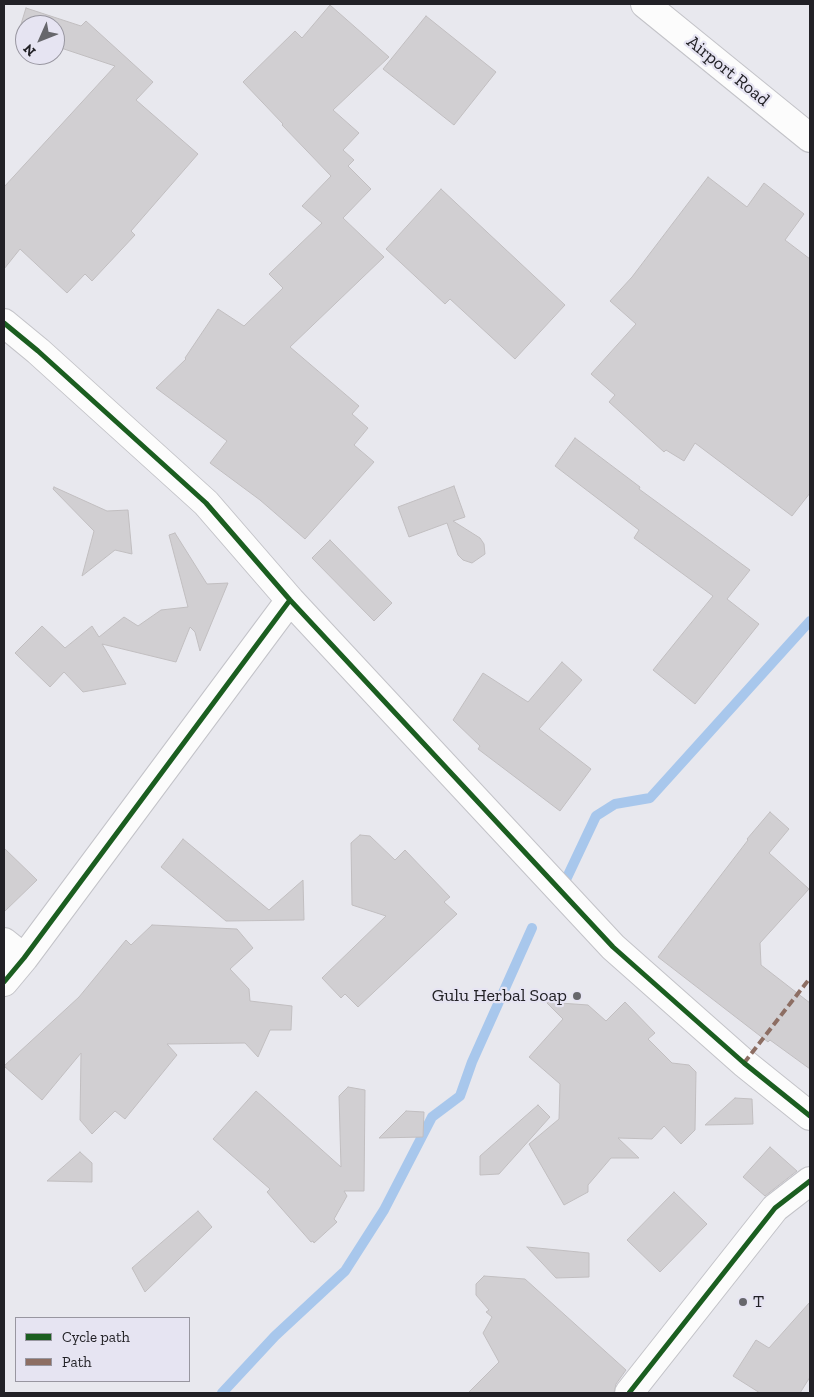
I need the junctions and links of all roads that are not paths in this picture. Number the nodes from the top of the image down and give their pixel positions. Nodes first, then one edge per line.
1 (645, 4) edge
2 (810, 138) edge
3 (4, 323) edge
4 (290, 600) junction
5 (14, 950) edge
6 (4, 982) edge
7 (810, 1116) edge
8 (810, 1181) edge
9 (628, 1393) edge

1 - 2 street, Airport Road
3 - 4 street
4 - 5 street
4 - 7 street
5 - 6 street
8 - 9 street

